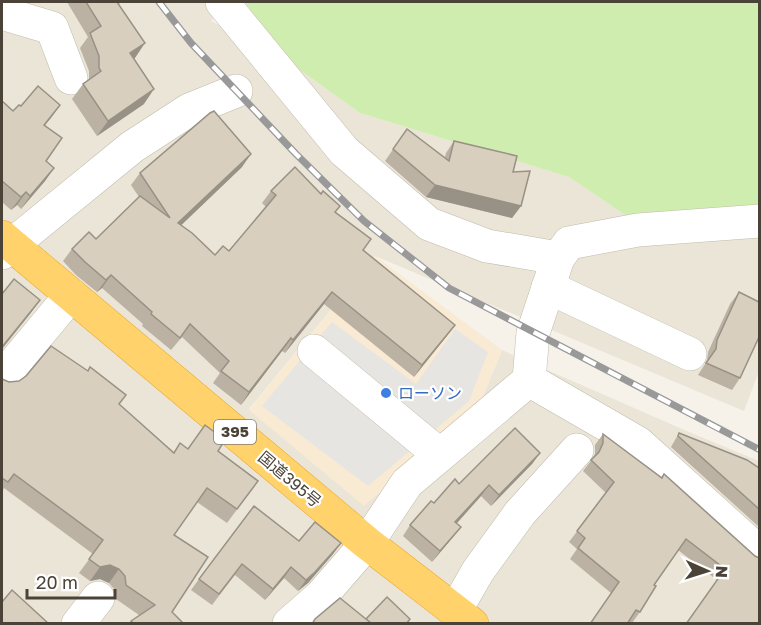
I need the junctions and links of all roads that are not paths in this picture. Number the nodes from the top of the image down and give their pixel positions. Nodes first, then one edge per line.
1 (222, 2) edge
2 (2, 13) edge
3 (71, 78) dead end
4 (236, 91) dead end
5 (759, 221) edge
6 (5, 245) edge
7 (553, 272) junction
8 (71, 295) junction
9 (314, 351) dead end
10 (690, 354) dead end
11 (2, 378) edge
12 (530, 380) junction
13 (577, 450) dead end
14 (440, 455) junction
15 (367, 543) junction
16 (759, 553) edge
17 (98, 598) dead end
18 (464, 617) edge
19 (78, 624) edge
20 (289, 624) edge

1 - 7 street
2 - 3 street
4 - 6 street
5 - 7 street
6 - 8 highway, 国道395号 / 395
7 - 10 street
7 - 12 street
8 - 11 street
8 - 15 highway, 国道395号 / 395
9 - 14 street
12 - 14 street
12 - 16 street
13 - 18 street
14 - 15 street
15 - 18 highway, 国道395号 / 395
15 - 20 street
17 - 19 street

